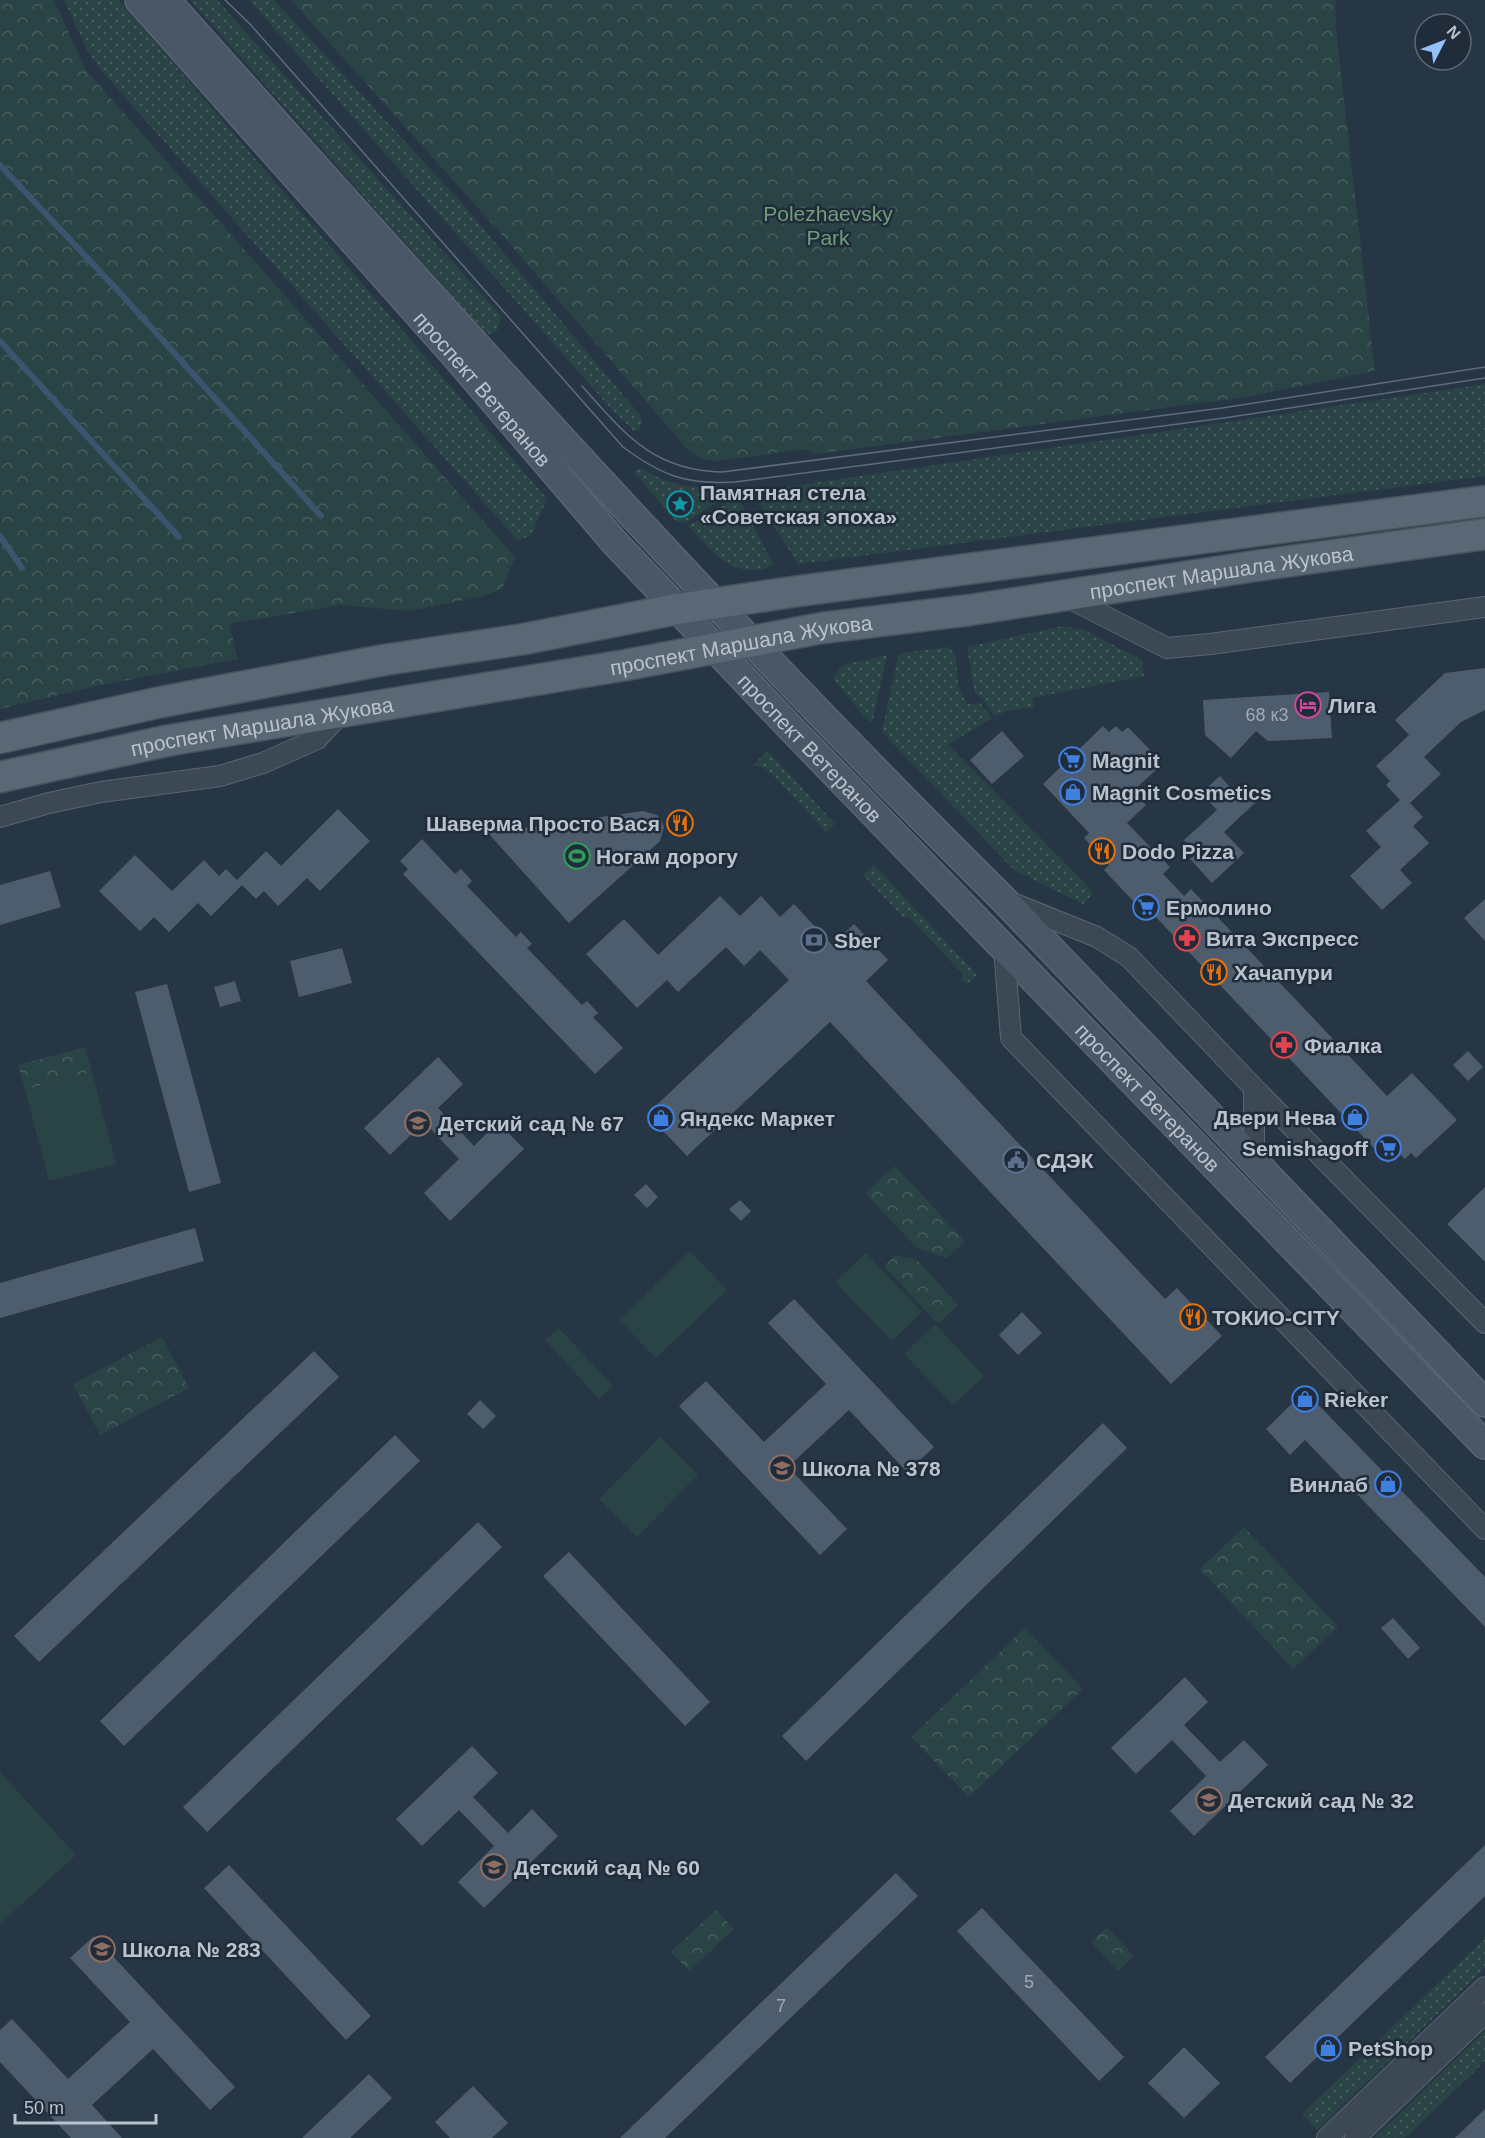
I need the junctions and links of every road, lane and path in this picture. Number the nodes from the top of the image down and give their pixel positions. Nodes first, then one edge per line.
1 (139, 0) edge
2 (166, 0) edge
3 (1485, 501) edge
4 (1485, 534) edge
5 (1065, 596) junction
6 (716, 603) junction
7 (1485, 607) edge
8 (677, 609) junction
9 (752, 640) junction
10 (716, 649) junction
11 (344, 710) junction
12 (0, 738) edge
13 (0, 777) edge
14 (0, 817) edge
15 (1003, 899) junction
16 (1004, 948) junction
17 (1254, 1088) junction
18 (1254, 1161) junction
19 (1485, 1323) edge
20 (1485, 1402) edge
21 (1485, 1445) edge
22 (1485, 1529) edge
23 (1485, 1987) edge
24 (1485, 2013) edge
25 (1328, 2138) edge
26 (1354, 2138) edge

1 - 8 main road, проспект Ветеранов
2 - 6 main road, проспект Ветеранов
3 - 6 main road, проспект Маршала Жукова
4 - 5 main road, проспект Маршала Жукова
5 - 7 street
5 - 9 main road, проспект Маршала Жукова
6 - 8 main road, проспект Маршала Жукова
6 - 9 main road, проспект Ветеранов
8 - 10 main road, проспект Ветеранов
8 - 12 main road, проспект Маршала Жукова
9 - 10 main road, проспект Маршала Жукова
9 - 15 main road, проспект Ветеранов
10 - 11 main road, проспект Маршала Жукова
10 - 16 main road, проспект Ветеранов
11 - 13 main road, проспект Маршала Жукова
11 - 14 street
15 - 17 street
15 - 18 main road, проспект Ветеранов
16 - 21 main road, проспект Ветеранов
16 - 22 street
17 - 18 street
17 - 19 street
18 - 20 main road, проспект Ветеранов
23 - 25 street
24 - 26 street

